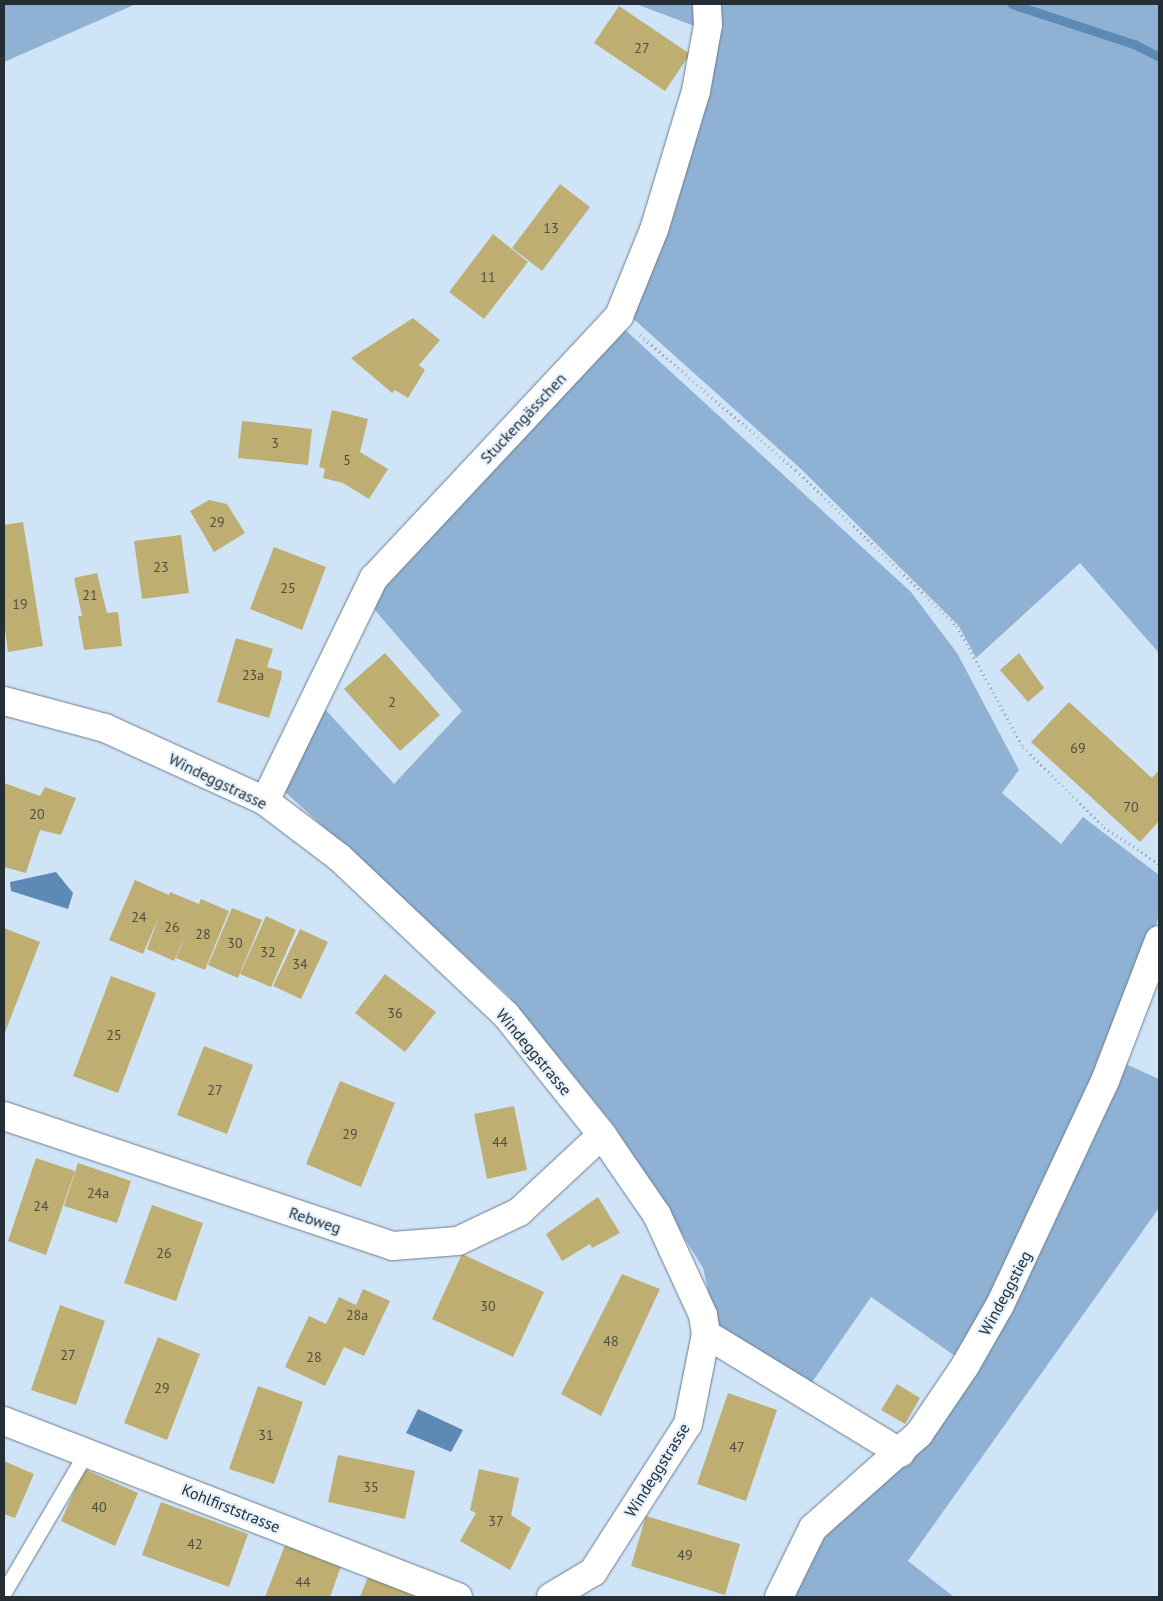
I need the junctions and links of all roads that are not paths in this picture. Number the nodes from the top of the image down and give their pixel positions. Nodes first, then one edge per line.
1 (707, 4) edge
2 (4, 701) edge
3 (265, 801) junction
4 (1159, 940) edge
5 (4, 1116) edge
6 (602, 1135) junction
7 (706, 1334) junction
8 (4, 1421) edge
9 (87, 1450) junction
10 (901, 1453) junction
11 (4, 1592) edge
12 (458, 1597) edge
13 (551, 1597) edge
14 (779, 1597) edge

1 - 3 street, Stuckengässchen
2 - 3 street, Windeggstrasse
3 - 6 street, Windeggstrasse
4 - 10 street, Windeggstieg
5 - 6 street, Rebweg
6 - 7 street, Windeggstrasse
7 - 10 street
7 - 13 street, Windeggstrasse
8 - 9 street, Kohlfirststrasse
9 - 11 lane
9 - 12 street, Kohlfirststrasse
10 - 14 street, Windeggstieg

